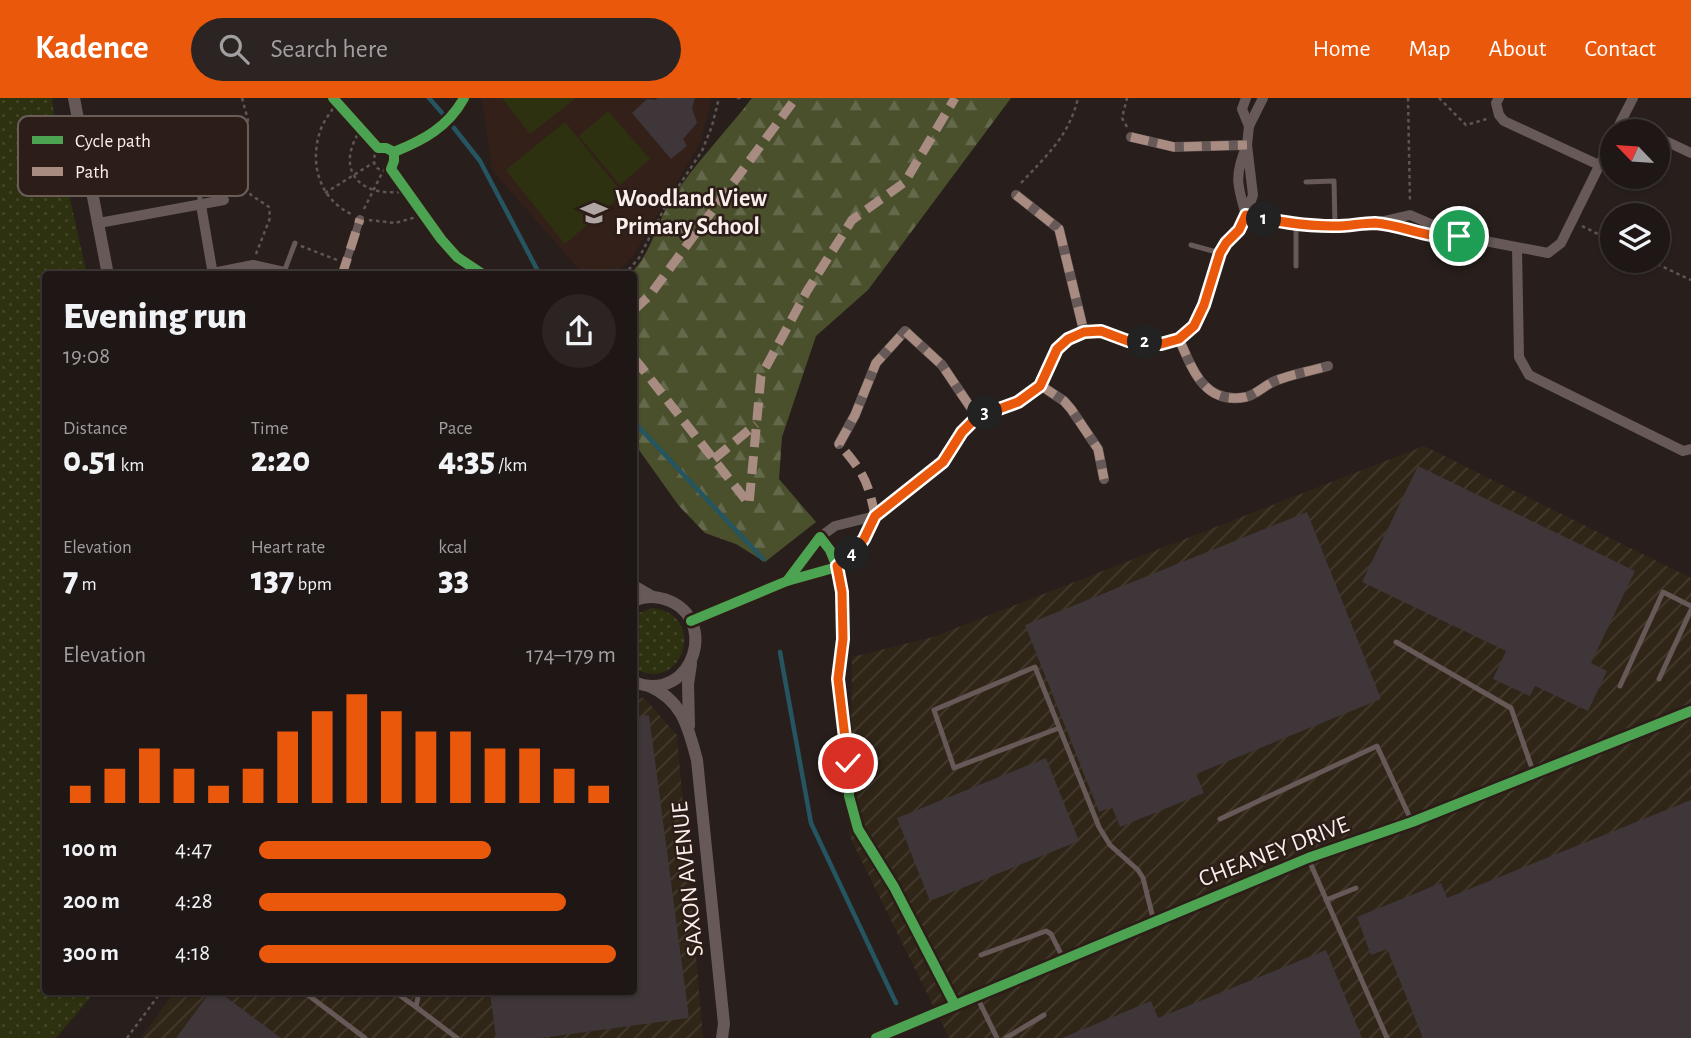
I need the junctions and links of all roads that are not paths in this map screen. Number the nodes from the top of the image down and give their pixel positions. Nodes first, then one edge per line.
1 (74, 98) edge
2 (1246, 98) edge
3 (1263, 98) edge
4 (1499, 98) edge
5 (1633, 98) edge
6 (78, 116) edge
7 (1622, 119) edge
8 (1249, 127) junction
9 (1131, 137) road end
10 (1670, 143) edge
11 (1247, 145) junction
12 (1691, 153) edge
13 (1599, 165) joint
14 (1306, 182) dead end
15 (1016, 195) dead end
16 (94, 196) edge
17 (200, 196) edge
18 (224, 200) dead end
19 (201, 205) junction
20 (1246, 215) junction
21 (360, 219) road end
22 (99, 223) junction
23 (1375, 223) junction
24 (1296, 225) junction
25 (1335, 226) junction
26 (1459, 236) junction
27 (295, 243) road end
28 (1191, 245) dead end
29 (1517, 248) junction
30 (1220, 253) junction
31 (1296, 266) dead end
32 (107, 271) edge
33 (212, 271) edge
34 (226, 271) edge
35 (276, 271) edge
36 (285, 271) edge
37 (343, 271) edge
38 (1084, 332) junction
39 (1179, 339) junction
40 (1328, 366) dead end
41 (1040, 386) junction
42 (977, 417) junction
43 (839, 444) dead end
44 (1691, 449) edge
45 (1104, 479) dead end
46 (875, 516) junction
47 (786, 581) junction
48 (637, 587) edge
49 (653, 596) junction
50 (637, 600) edge
51 (1691, 608) edge
52 (691, 621) junction
53 (1396, 642) dead end
54 (692, 661) junction
55 (1659, 679) dead end
56 (637, 683) edge
57 (649, 686) junction
58 (1620, 686) dead end
59 (1691, 711) edge
60 (1059, 728) junction
61 (689, 730) junction
62 (1534, 774) junction
63 (1220, 819) dead end
64 (1412, 822) junction
65 (1308, 858) junction
66 (1356, 888) dead end
67 (1326, 900) junction
68 (1153, 922) junction
69 (981, 955) dead end
70 (1064, 960) junction
71 (308, 995) edge
72 (399, 995) edge
73 (418, 995) edge
74 (976, 996) junction
75 (416, 1007) junction
76 (1044, 1015) dead end
77 (724, 1024) junction
78 (365, 1038) edge
79 (457, 1038) edge
80 (722, 1038) edge
81 (730, 1038) edge
82 (876, 1038) edge
83 (997, 1038) edge
84 (1006, 1038) edge
85 (1387, 1038) edge

1 - 6 street
2 - 8 street
3 - 8 street
4 - 13 street
5 - 7 street
8 - 11 street
9 - 11 street
10 - 12 street
11 - 20 street
13 - 29 street
14 - 25 lane
15 - 38 street
16 - 22 street
17 - 19 lane
18 - 19 street
19 - 22 street
19 - 33 street
20 - 24 street
20 - 30 street
21 - 37 street
22 - 32 street
23 - 25 street
23 - 26 street
23 - 26 street
24 - 25 street
24 - 31 lane
26 - 29 street
27 - 36 lane
28 - 30 lane
29 - 44 street
30 - 39 street
34 - 35 street
38 - 39 street
38 - 41 street
39 - 40 street
41 - 42 street
41 - 45 street
42 - 43 street
42 - 46 street
46 - 47 street
46 - 47 street
47 - 52 street
48 - 49 street
49 - 50 street
49 - 52 street
51 - 55 lane
51 - 58 lane
52 - 54 street, SAXON AVENUE
53 - 62 lane
54 - 57 street
54 - 61 street, SAXON AVENUE
56 - 57 street
57 - 61 street, SAXON AVENUE
59 - 62 street, CHEANEY DRIVE
60 - 60 lane
60 - 68 lane
61 - 77 street, SAXON AVENUE
62 - 64 street, CHEANEY DRIVE
63 - 64 lane
64 - 65 street, CHEANEY DRIVE
65 - 67 lane
65 - 68 street, CHEANEY DRIVE
66 - 67 lane
67 - 85 lane
68 - 70 street, CHEANEY DRIVE
69 - 70 lane
70 - 74 street, CHEANEY DRIVE
71 - 78 lane
72 - 75 lane
73 - 75 lane
74 - 82 street, CHEANEY DRIVE
74 - 83 lane
75 - 79 lane
76 - 84 lane
77 - 80 street, SAXON AVENUE
77 - 81 street, SAXON AVENUE

